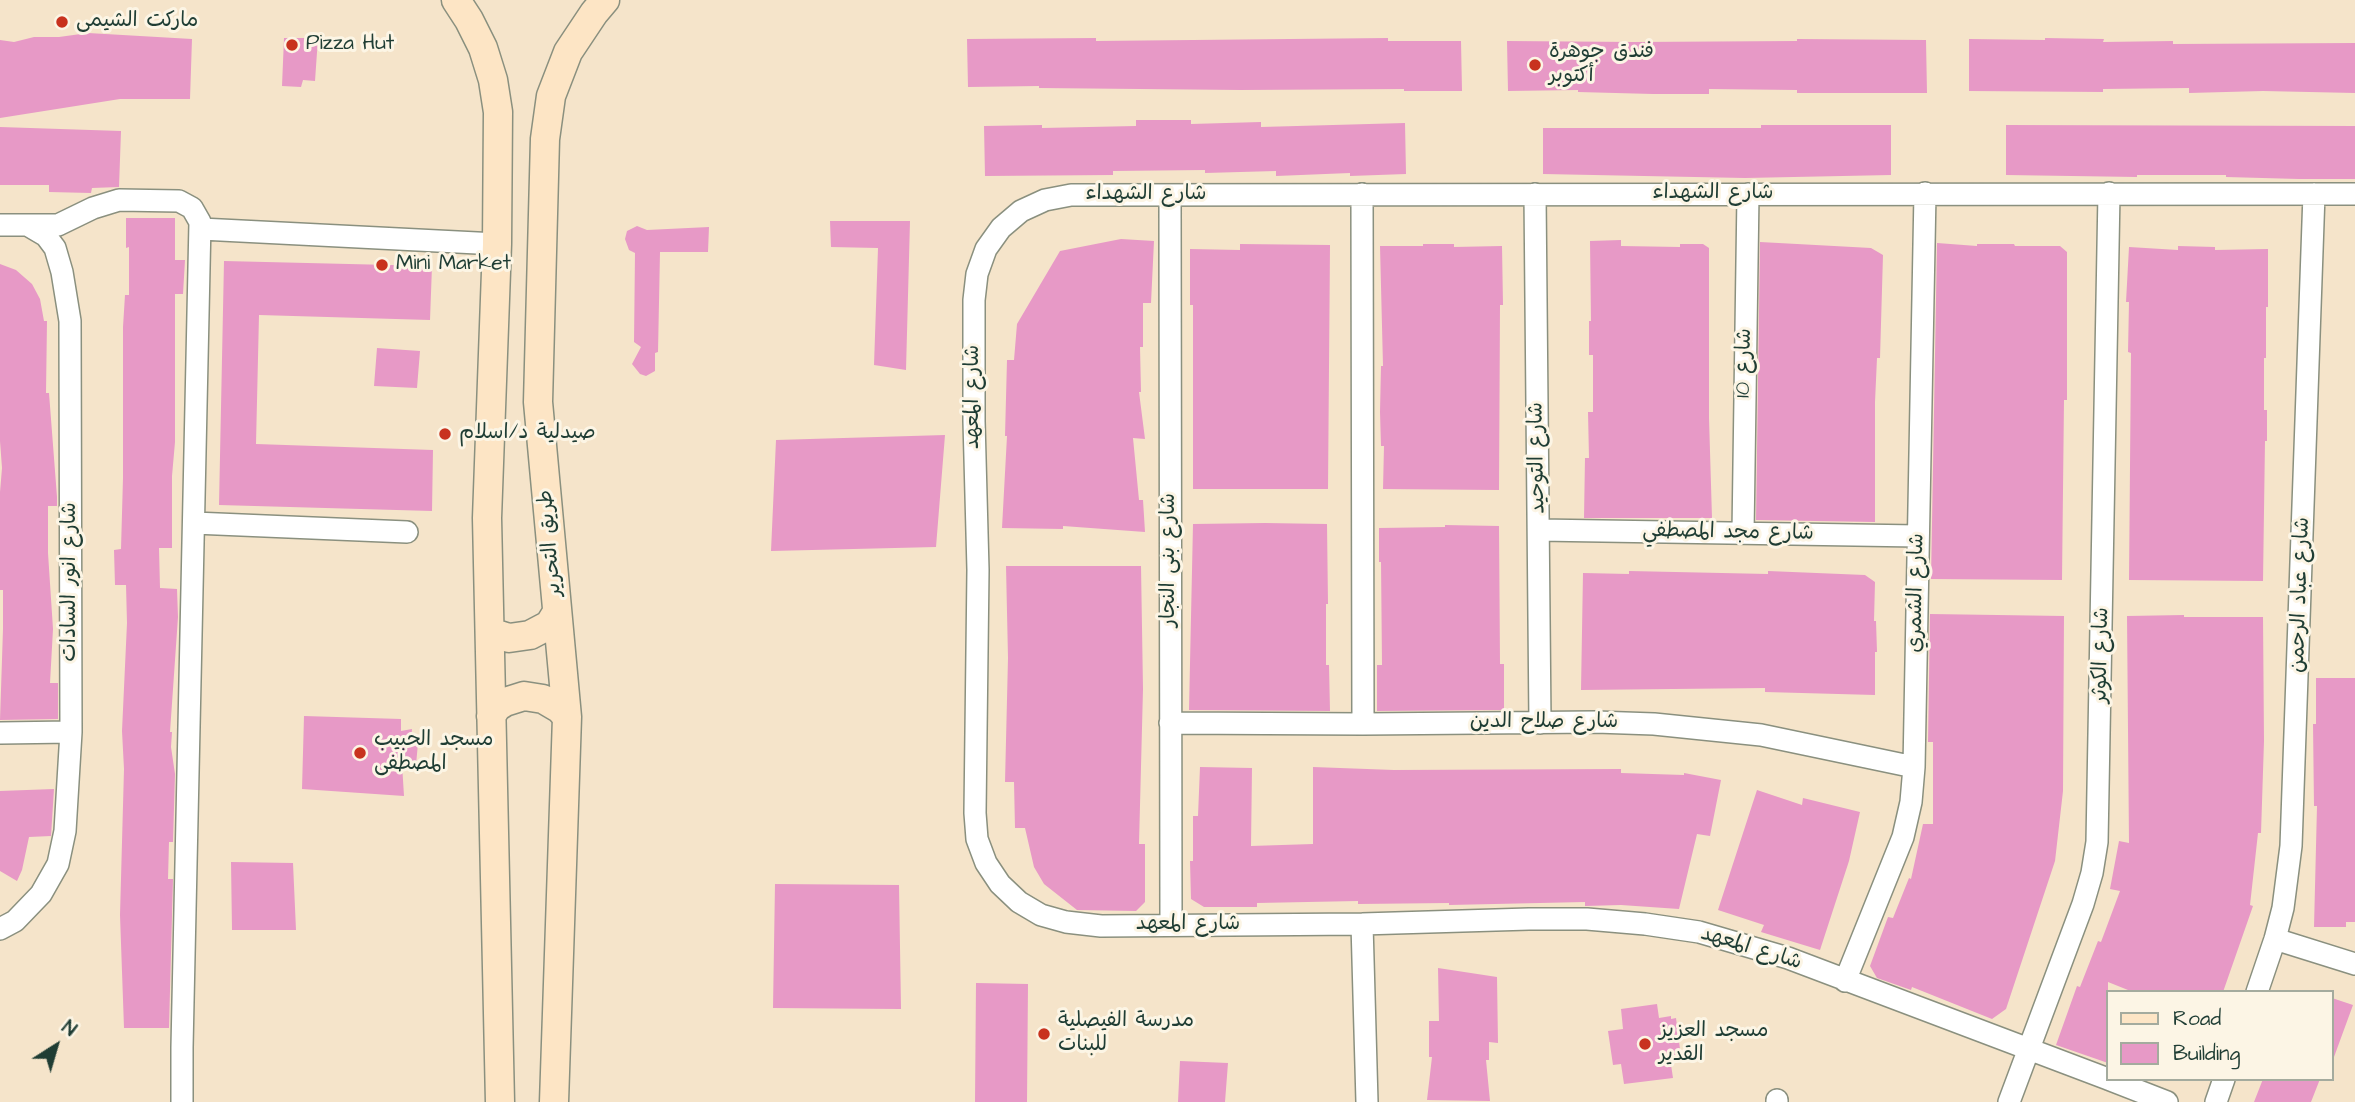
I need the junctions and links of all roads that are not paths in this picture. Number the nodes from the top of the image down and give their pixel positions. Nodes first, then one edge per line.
1 (456, 0) edge
2 (605, 0) edge
3 (1925, 193) junction
4 (2109, 193) junction
5 (1362, 194) junction
6 (1535, 194) junction
7 (1748, 194) junction
8 (2314, 194) junction
9 (2355, 194) edge
10 (1071, 195) joint
11 (1170, 195) junction
12 (0, 225) edge
13 (29, 226) junction
14 (201, 229) junction
15 (497, 244) junction
16 (194, 523) junction
17 (1539, 530) junction
18 (407, 532) dead end
19 (1743, 533) junction
20 (1918, 536) junction
21 (557, 612) junction
22 (489, 632) junction
23 (491, 716) junction
24 (567, 717) junction
25 (1170, 723) junction
26 (1541, 723) junction
27 (1363, 724) junction
28 (71, 732) junction
29 (0, 733) edge
30 (1914, 767) junction
31 (1362, 924) junction
32 (1171, 925) junction
33 (0, 929) edge
34 (2275, 939) junction
35 (2355, 964) edge
36 (1845, 981) junction
37 (2258, 990) edge
38 (2028, 1048) junction
39 (2106, 1078) edge
40 (2113, 1081) edge
41 (2223, 1081) edge
42 (182, 1102) edge
43 (500, 1102) edge
44 (554, 1102) edge
45 (1367, 1102) edge
46 (2009, 1102) edge
47 (2167, 1102) edge
48 (2216, 1102) edge

1 - 15 street
2 - 21 street, طريق التحرير
3 - 4 street, شارع الشهداء
3 - 7 street, شارع الشهداء
3 - 20 street, شارع الشمري
4 - 8 street, شارع الشهداء
4 - 38 street, شارع الكوثر
5 - 6 street, شارع الشهداء
5 - 11 street, شارع الشهداء
5 - 27 street
6 - 7 street, شارع الشهداء
6 - 17 street, شارع التوحيد
7 - 19 street, شارع 10
8 - 9 street, شارع الشهداء
8 - 34 street, شارع عباد الرحمن
10 - 11 street, شارع الشهداء
10 - 32 street, شارع المعهد
11 - 25 street, شارع بنى النجار
12 - 13 street
13 - 14 street
13 - 28 street, شارع انور السادات
14 - 15 street
14 - 16 street
15 - 22 street
16 - 18 street
16 - 42 street
17 - 19 street, شارع مجد المصطفي
17 - 26 street, شارع التوحيد
19 - 20 street, شارع مجد المصطفي
20 - 30 street, شارع الشمري
21 - 22 street
21 - 24 street, طريق التحرير
22 - 23 street
23 - 24 street
23 - 43 street
24 - 44 street, طريق التحرير
25 - 27 street, شارع صلاح الدين
25 - 32 street, شارع بنى النجار
26 - 27 street, شارع صلاح الدين
26 - 30 street, شارع صلاح الدين
28 - 29 street
28 - 33 street, شارع انور السادات
30 - 36 street, شارع الشمري
31 - 32 street, شارع المعهد
31 - 36 street, شارع المعهد
31 - 45 street
34 - 35 street
34 - 37 street, شارع عباد الرحمن
36 - 38 street, شارع المعهد
38 - 39 street, شارع المعهد
38 - 46 street, شارع الكوثر
40 - 47 street, شارع المعهد
41 - 48 street

